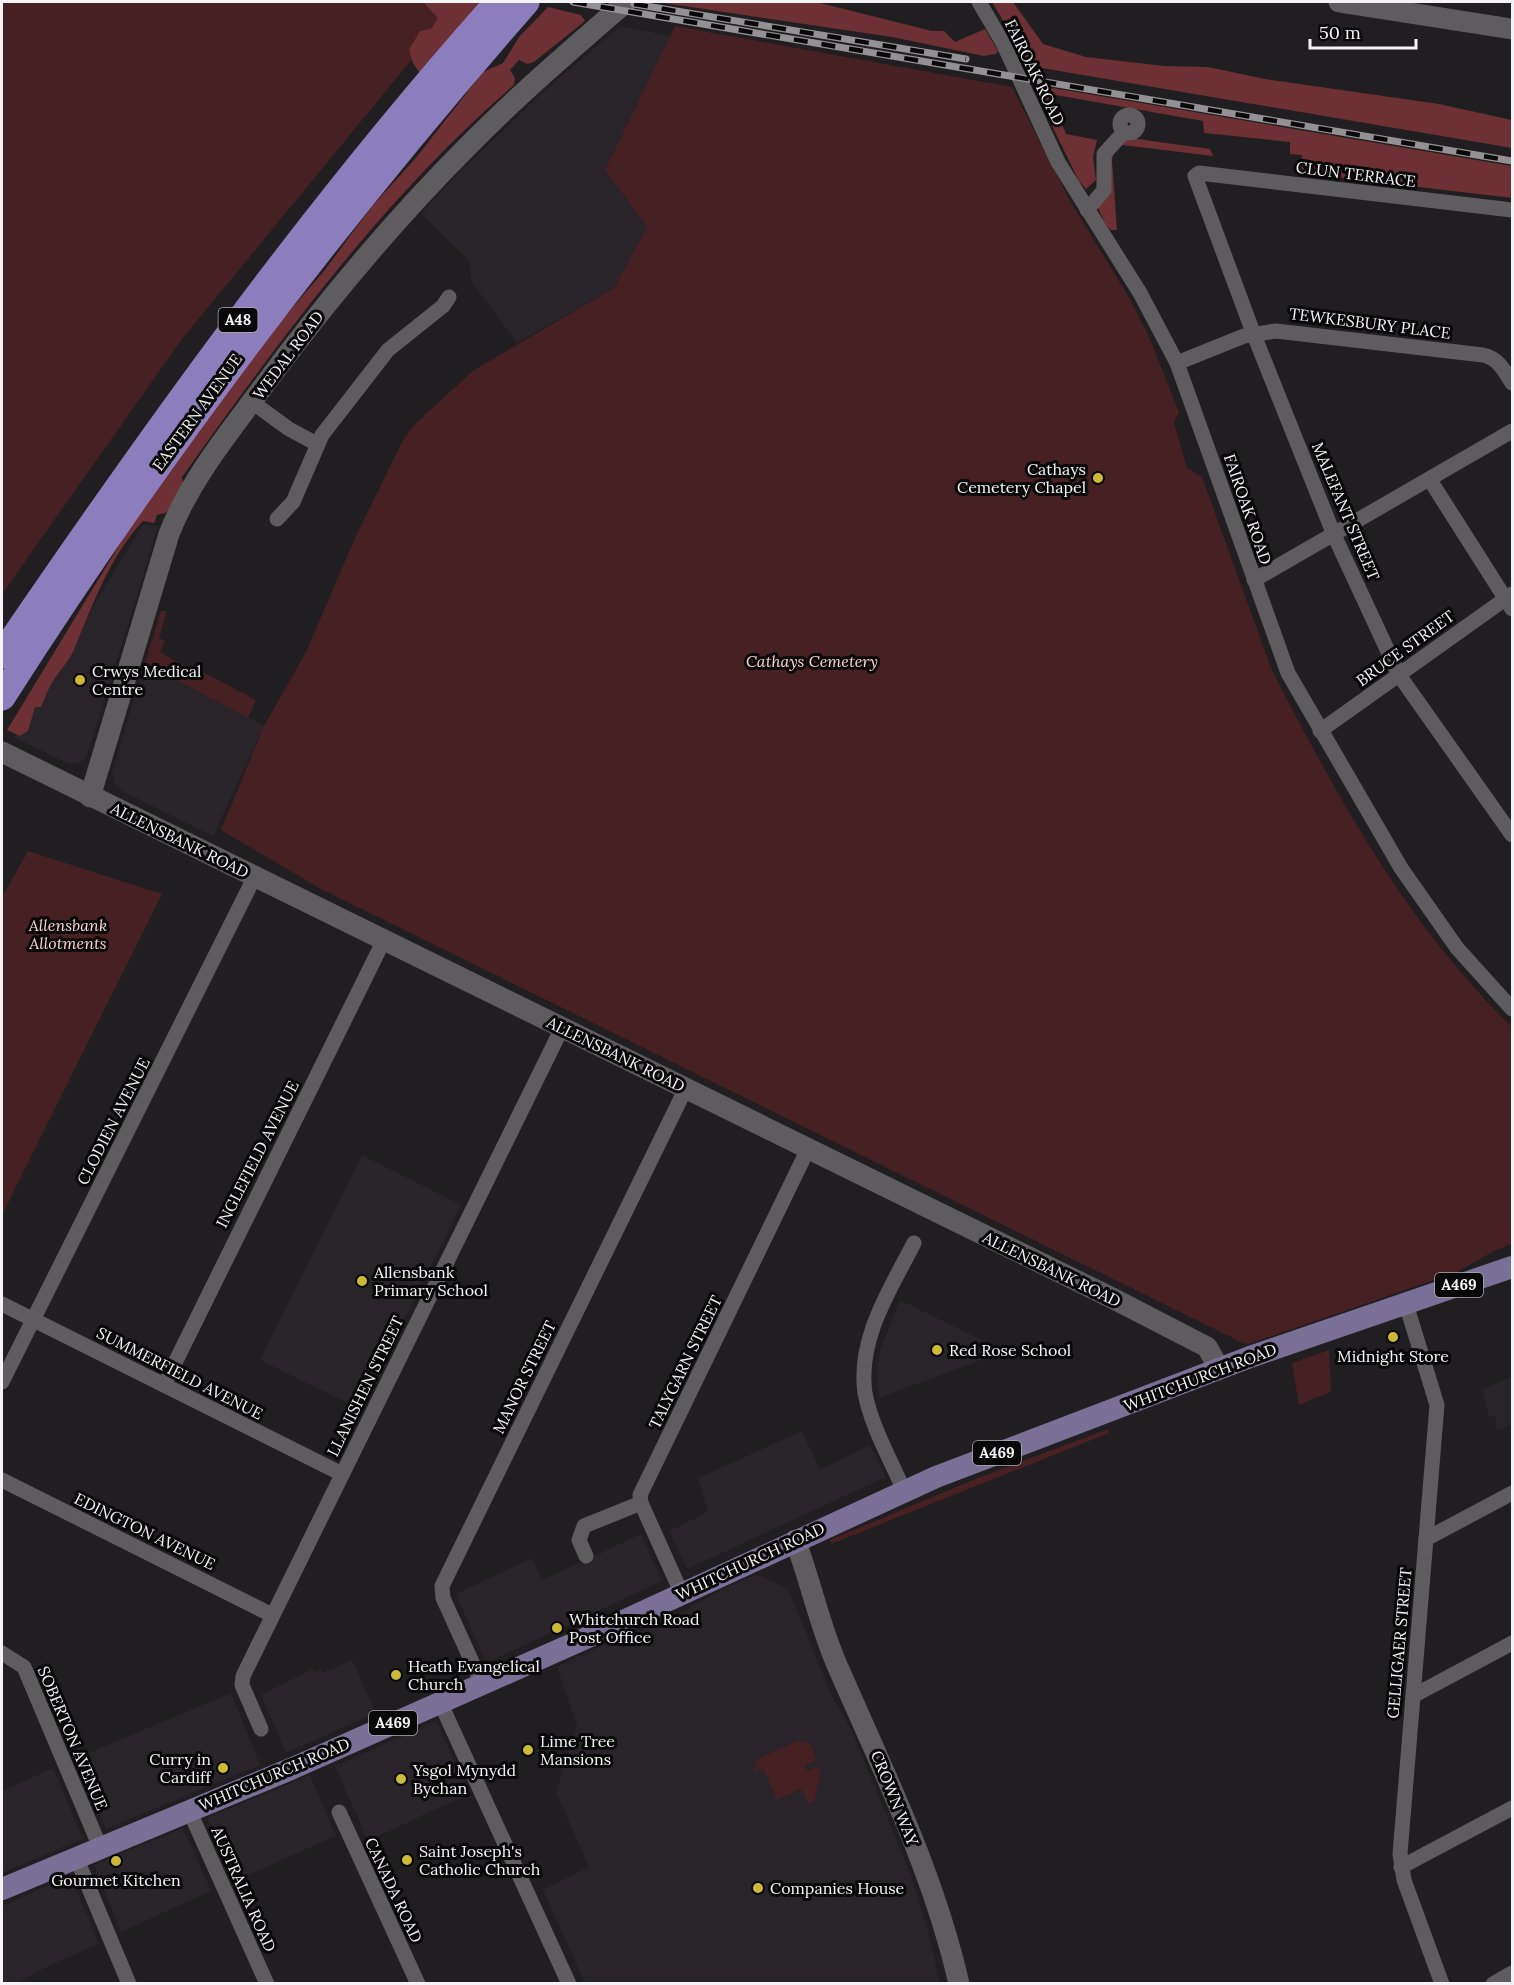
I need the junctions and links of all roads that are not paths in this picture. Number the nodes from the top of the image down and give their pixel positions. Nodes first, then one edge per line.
1 (498, 2) edge
2 (526, 2) edge
3 (626, 2) edge
4 (979, 2) edge
5 (1338, 2) edge
6 (1512, 29) edge
7 (1124, 132) dead end
8 (1195, 176) joint
9 (1087, 210) junction
10 (1512, 210) edge
11 (449, 297) dead end
12 (1254, 335) junction
13 (1177, 363) junction
14 (1512, 383) edge
15 (252, 402) junction
16 (1512, 431) edge
17 (317, 444) junction
18 (1430, 480) junction
19 (277, 519) dead end
20 (1334, 535) junction
21 (1254, 580) junction
22 (1510, 601) edge
23 (14, 657) edge
24 (1399, 675) junction
25 (2, 696) edge
26 (2, 715) edge
27 (1320, 731) junction
28 (7, 755) edge
29 (90, 797) junction
30 (1512, 835) edge
31 (255, 876) junction
32 (384, 940) junction
33 (1511, 1006) edge
34 (562, 1028) junction
35 (686, 1088) junction
36 (808, 1149) junction
37 (914, 1243) dead end
38 (1512, 1267) edge
39 (2, 1304) edge
40 (1406, 1304) junction
41 (33, 1320) junction
42 (1219, 1368) junction
43 (2, 1382) edge
44 (164, 1384) junction
45 (342, 1474) junction
46 (2, 1480) edge
47 (904, 1491) junction
48 (1512, 1493) edge
49 (641, 1503) junction
50 (1426, 1539) junction
51 (787, 1544) junction
52 (586, 1556) dead end
53 (681, 1592) junction
54 (273, 1615) junction
55 (1512, 1643) edge
56 (2, 1653) edge
57 (482, 1684) junction
58 (1413, 1696) junction
59 (440, 1702) junction
60 (261, 1729) dead end
61 (1512, 1808) edge
62 (189, 1810) junction
63 (339, 1812) dead end
64 (100, 1847) junction
65 (76, 1857) junction
66 (1401, 1868) junction
67 (2, 1889) edge
68 (1512, 1973) edge
69 (129, 1983) edge
70 (267, 1983) edge
71 (418, 1983) edge
72 (569, 1983) edge
73 (959, 1983) edge
74 (1442, 1983) edge
75 (1493, 1983) edge

1 - 23 highway, EASTERN AVENUE / A48
2 - 23 highway, EASTERN AVENUE / A48
3 - 15 street, WEDAL ROAD
4 - 9 street, FAIROAK ROAD
5 - 6 street
7 - 9 street
8 - 10 street, CLUN TERRACE
8 - 12 street, MALEFANT STREET
9 - 13 street, FAIROAK ROAD
11 - 17 street
12 - 13 street, TEWKESBURY PLACE
12 - 14 street, TEWKESBURY PLACE
12 - 20 street, MALEFANT STREET
13 - 21 street, FAIROAK ROAD
15 - 17 street
15 - 29 street, WEDAL ROAD
16 - 18 street
17 - 19 street
18 - 20 street
18 - 22 street
20 - 21 street
20 - 24 street, MALEFANT STREET
21 - 27 street, FAIROAK ROAD
22 - 24 street, BRUCE STREET
23 - 25 highway, EASTERN AVENUE / A48
23 - 26 highway
24 - 27 street, BRUCE STREET
24 - 30 street, MALEFANT STREET
27 - 33 street, FAIROAK ROAD
28 - 29 street, ALLENSBANK ROAD
29 - 31 street, ALLENSBANK ROAD
31 - 32 street, ALLENSBANK ROAD
31 - 41 street, CLODIEN AVENUE
32 - 34 street, ALLENSBANK ROAD
32 - 44 street, INGLEFIELD AVENUE
34 - 35 street, ALLENSBANK ROAD
34 - 45 street, LLANISHEN STREET
35 - 36 street, ALLENSBANK ROAD
35 - 57 street, MANOR STREET
36 - 42 street, ALLENSBANK ROAD
36 - 49 street, TALYGARN STREET
37 - 47 street
38 - 40 main road, WHITCHURCH ROAD / A469
39 - 41 street, SUMMERFIELD AVENUE
40 - 42 main road, WHITCHURCH ROAD / A469
40 - 50 street, GELLIGAER STREET
41 - 43 street, CLODIEN AVENUE
41 - 44 street, SUMMERFIELD AVENUE
42 - 47 main road, WHITCHURCH ROAD / A469
44 - 45 street, SUMMERFIELD AVENUE
45 - 54 street, LLANISHEN STREET
46 - 54 street, EDINGTON AVENUE
47 - 51 main road, WHITCHURCH ROAD / A469
48 - 50 street
49 - 52 street
49 - 53 street
50 - 58 street, GELLIGAER STREET
51 - 53 main road, WHITCHURCH ROAD / A469
51 - 73 street, CROWN WAY
53 - 57 main road, WHITCHURCH ROAD / A469
54 - 60 street, LLANISHEN STREET
55 - 58 street
56 - 64 street, SOBERTON AVENUE
57 - 59 main road, WHITCHURCH ROAD / A469
58 - 66 street, GELLIGAER STREET
59 - 62 main road, WHITCHURCH ROAD / A469
59 - 72 street
61 - 66 street
62 - 64 main road, WHITCHURCH ROAD / A469
62 - 70 street, AUSTRALIA ROAD
63 - 71 street, CANADA ROAD
64 - 65 main road, WHITCHURCH ROAD / A469
65 - 67 main road, WHITCHURCH ROAD / A469
65 - 69 street
66 - 74 street, GELLIGAER STREET
68 - 75 street

